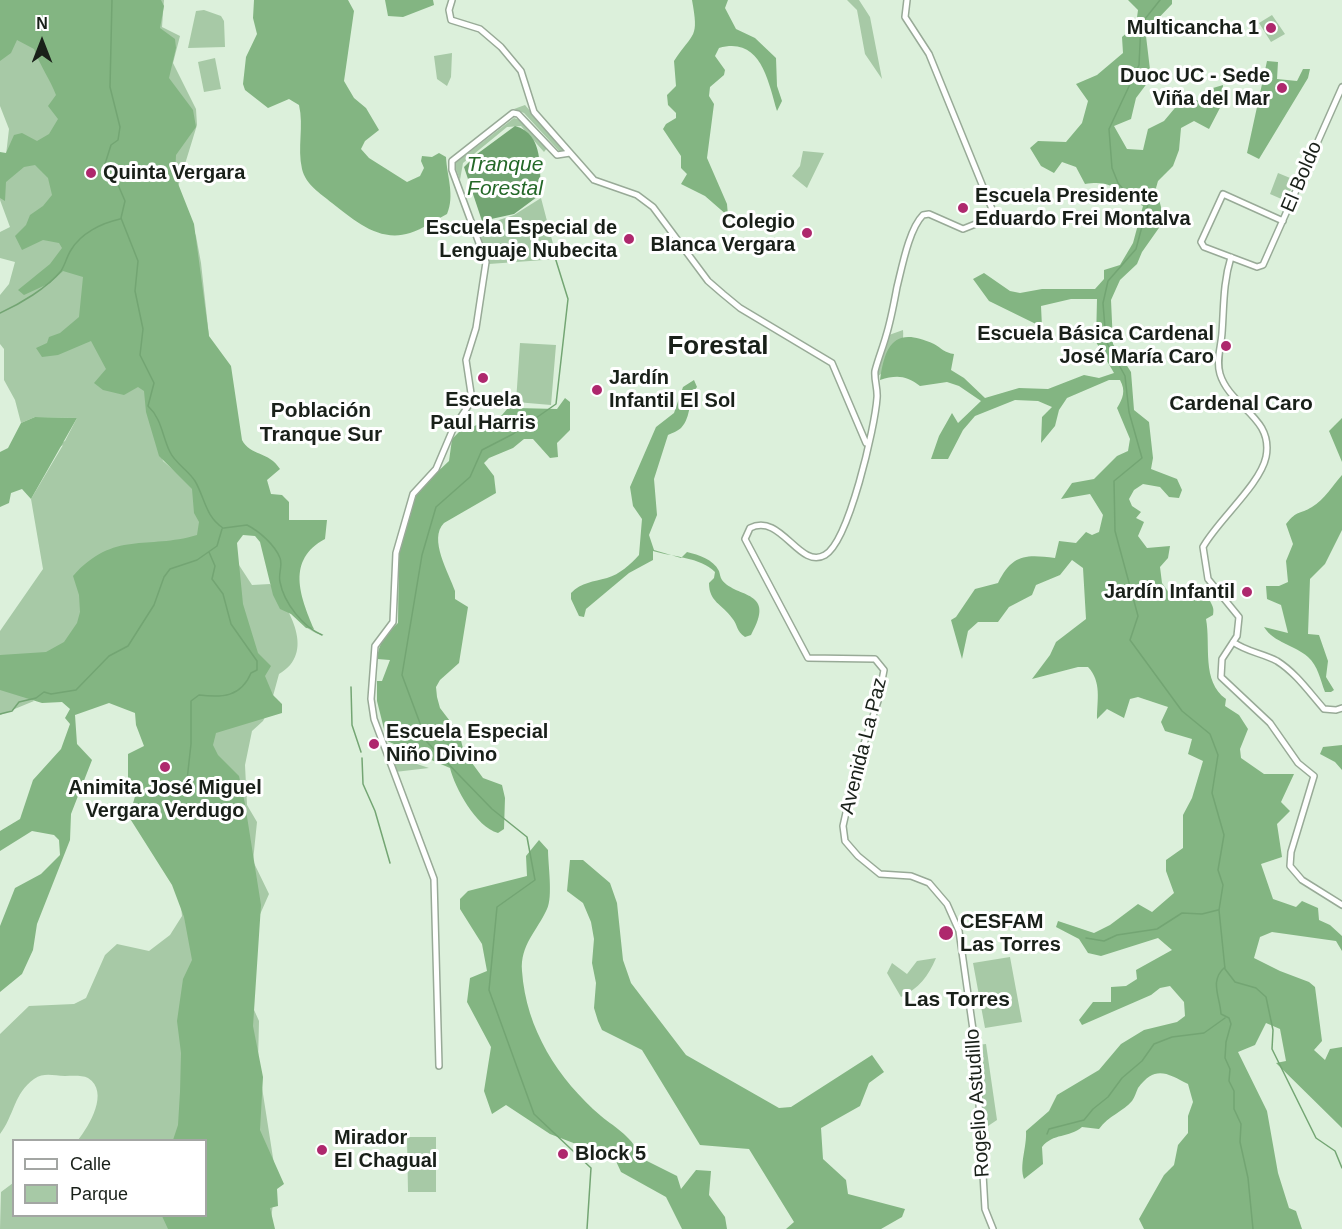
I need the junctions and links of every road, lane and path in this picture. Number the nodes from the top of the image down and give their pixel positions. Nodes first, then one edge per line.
1 (452, 0) edge
2 (907, 0) edge
3 (1342, 87) edge
4 (570, 153) junction
5 (1283, 221) junction
6 (1231, 257) junction
7 (867, 444) junction
8 (1233, 642) junction
9 (1342, 708) edge
10 (890, 876) joint
11 (1342, 905) edge
12 (439, 1066) dead end
13 (993, 1229) edge

1 - 4 street
2 - 7 street
3 - 5 street, El Boldo
4 - 7 street
4 - 12 street
5 - 6 street, El Boldo
5 - 6 street
6 - 8 street
7 - 10 street, Avenida La Paz
8 - 9 street
8 - 11 street
10 - 13 street, Rogelio Astudillo

